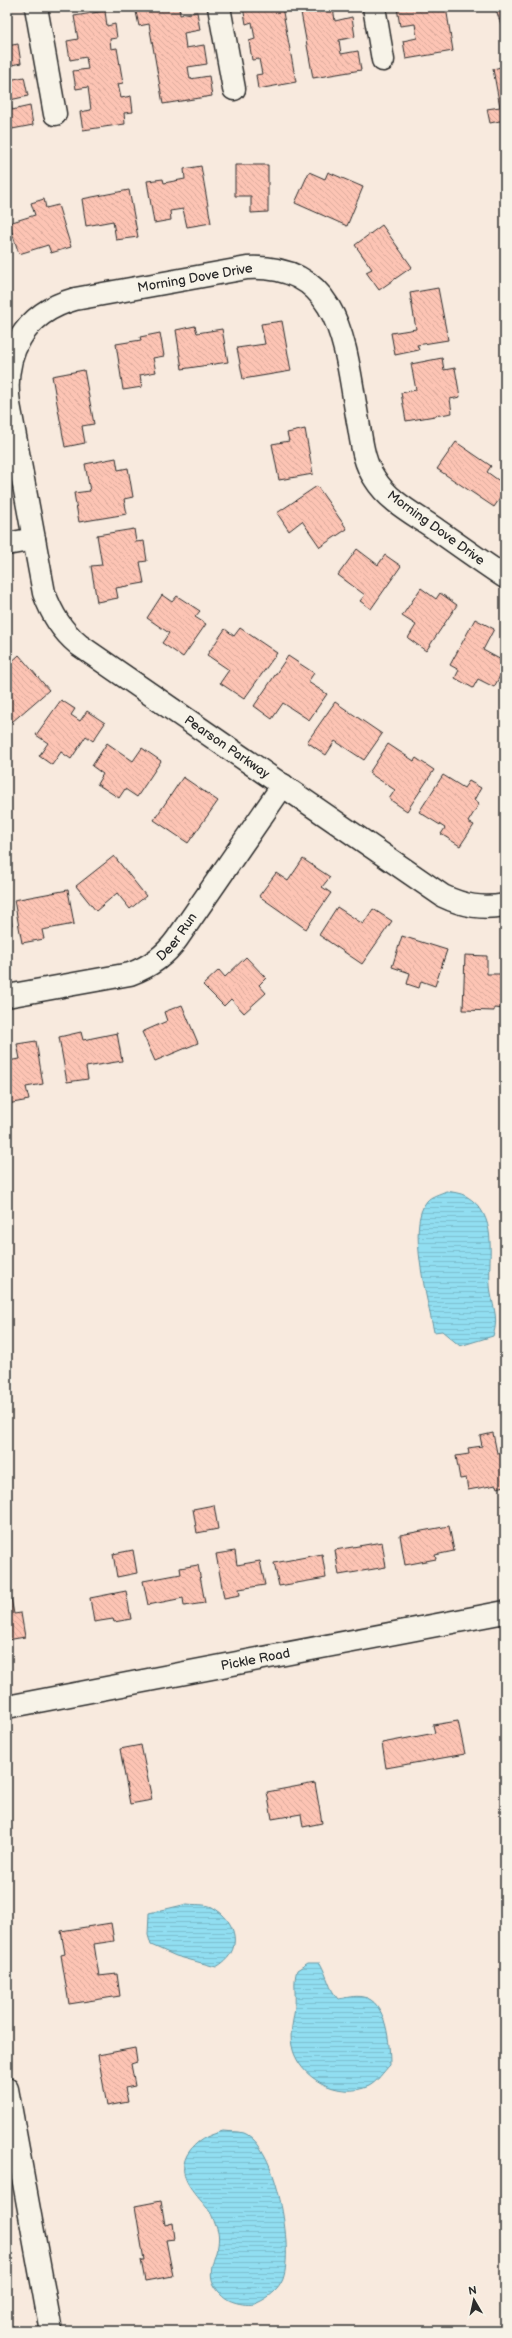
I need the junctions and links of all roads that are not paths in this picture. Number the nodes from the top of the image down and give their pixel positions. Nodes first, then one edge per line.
1 (36, 7) edge
2 (220, 7) edge
3 (374, 7) edge
4 (383, 60) dead end
5 (234, 89) dead end
6 (55, 114) dead end
7 (34, 539) junction
8 (7, 544) edge
9 (505, 577) edge
10 (283, 785) junction
11 (505, 905) edge
12 (7, 996) edge
13 (505, 1612) edge
14 (7, 1707) edge
15 (7, 2089) edge
16 (52, 2331) edge

1 - 6 street
2 - 5 street
3 - 4 street
7 - 8 street
7 - 9 street, Morning Dove Drive
7 - 10 street, Pearson Parkway
10 - 11 street, Pearson Parkway
10 - 12 street, Deer Run
13 - 14 street, Pickle Road
15 - 16 street

